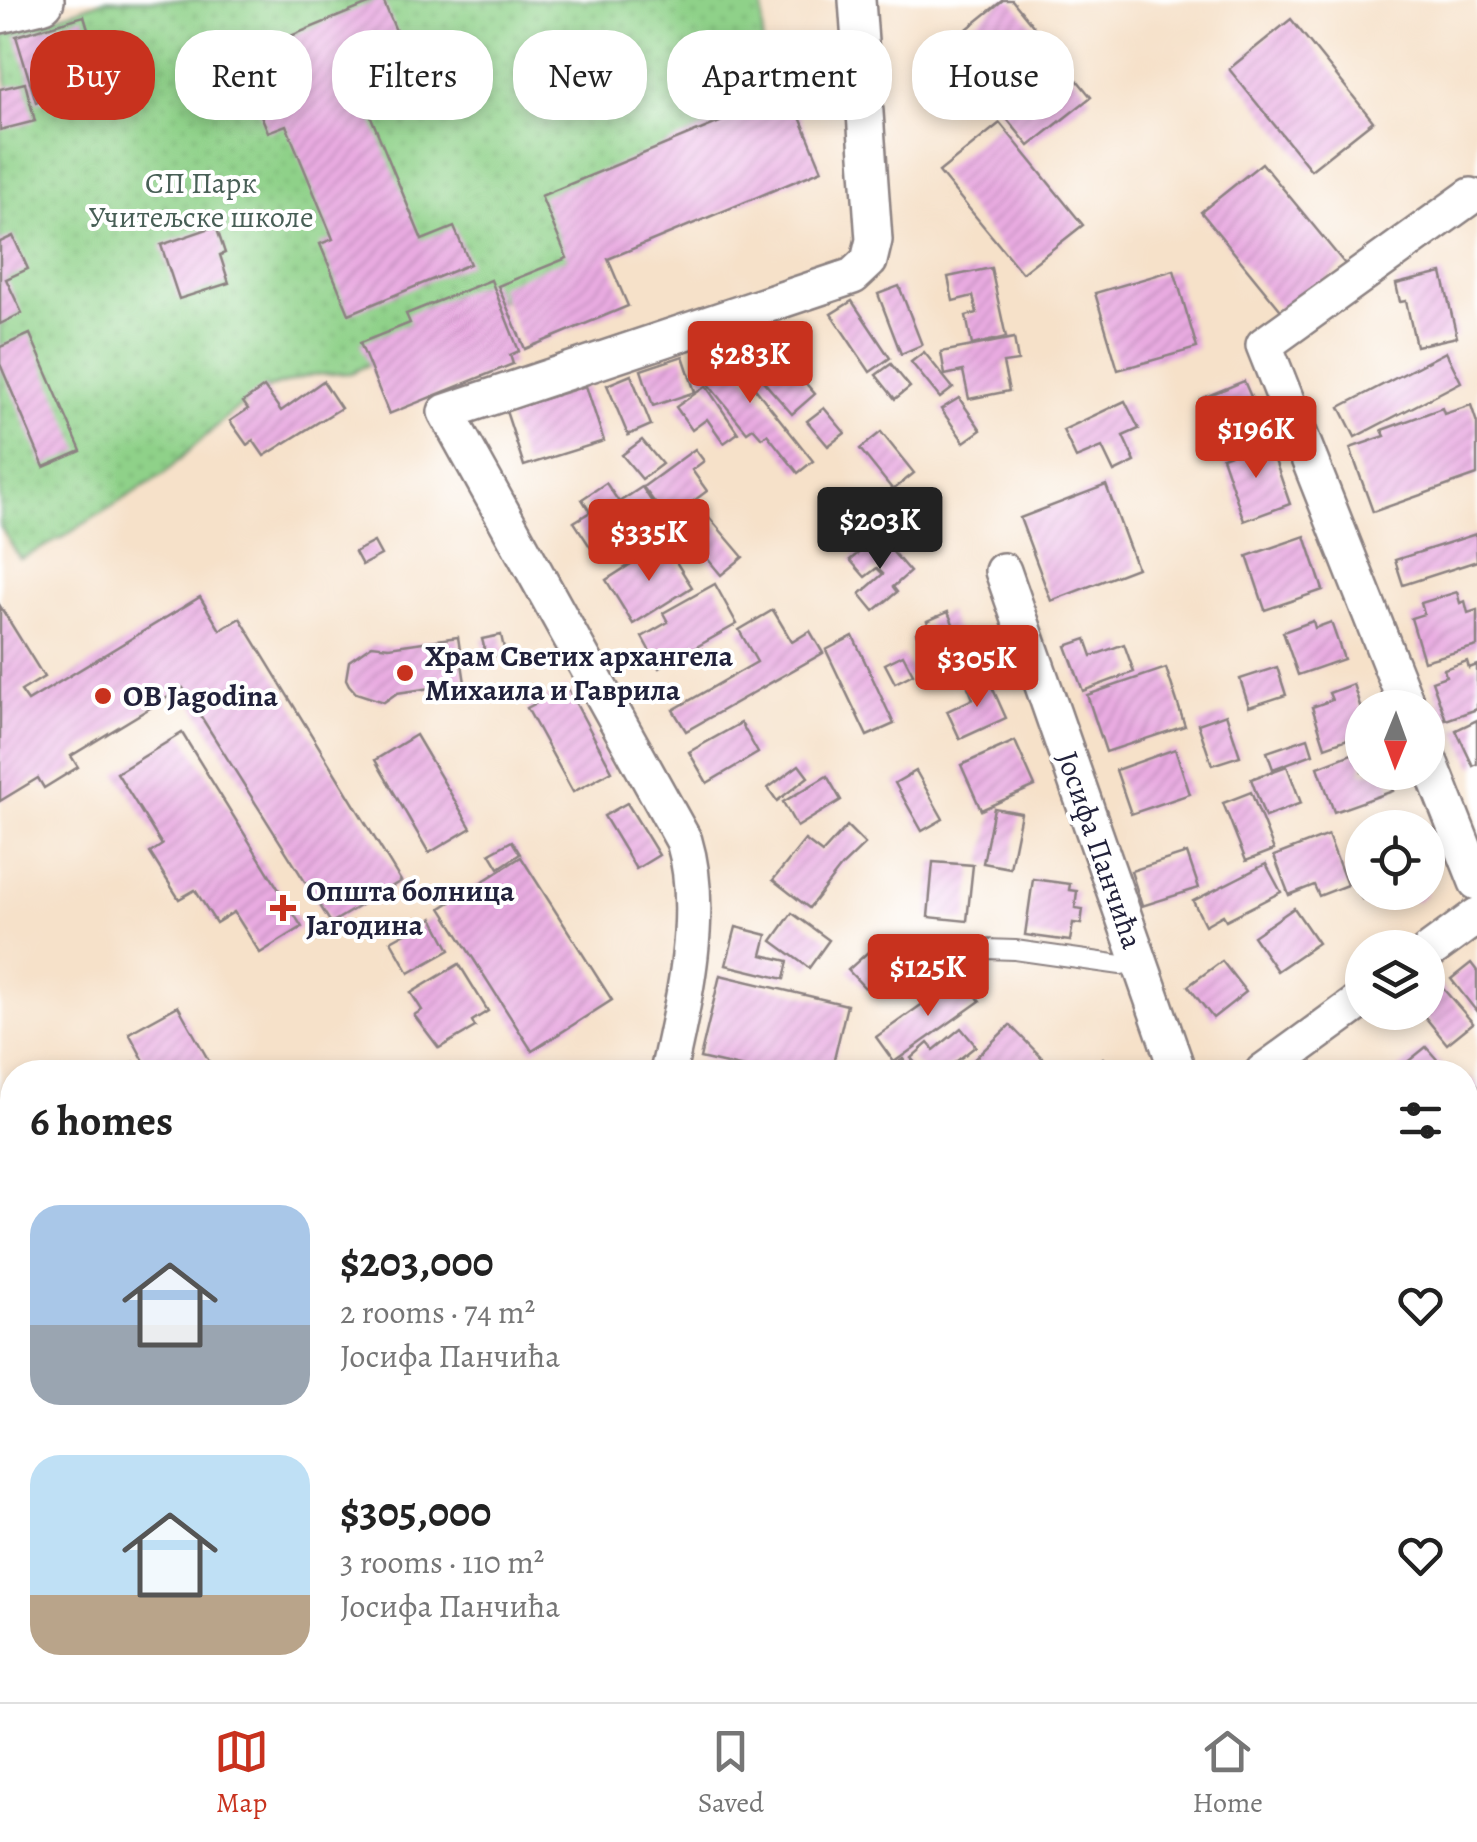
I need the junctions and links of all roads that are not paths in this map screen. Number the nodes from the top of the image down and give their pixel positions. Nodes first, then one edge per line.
1 (41, 0) edge
2 (857, 0) edge
3 (0, 10) edge
4 (1471, 196) dead end
5 (1003, 571) dead end
6 (1401, 690) edge
7 (1441, 790) edge
8 (1477, 882) edge
9 (1477, 916) edge
10 (1445, 940) edge
11 (1139, 961) junction
12 (894, 980) dead end
13 (1345, 1012) edge
14 (670, 1060) edge
15 (1174, 1060) edge
16 (1280, 1060) edge

1 - 3 street
2 - 14 street
4 - 6 street
5 - 11 street, Јосифа Панчића
7 - 8 street
9 - 10 street
11 - 12 lane
11 - 15 street, Јосифа Панчића
13 - 16 street

